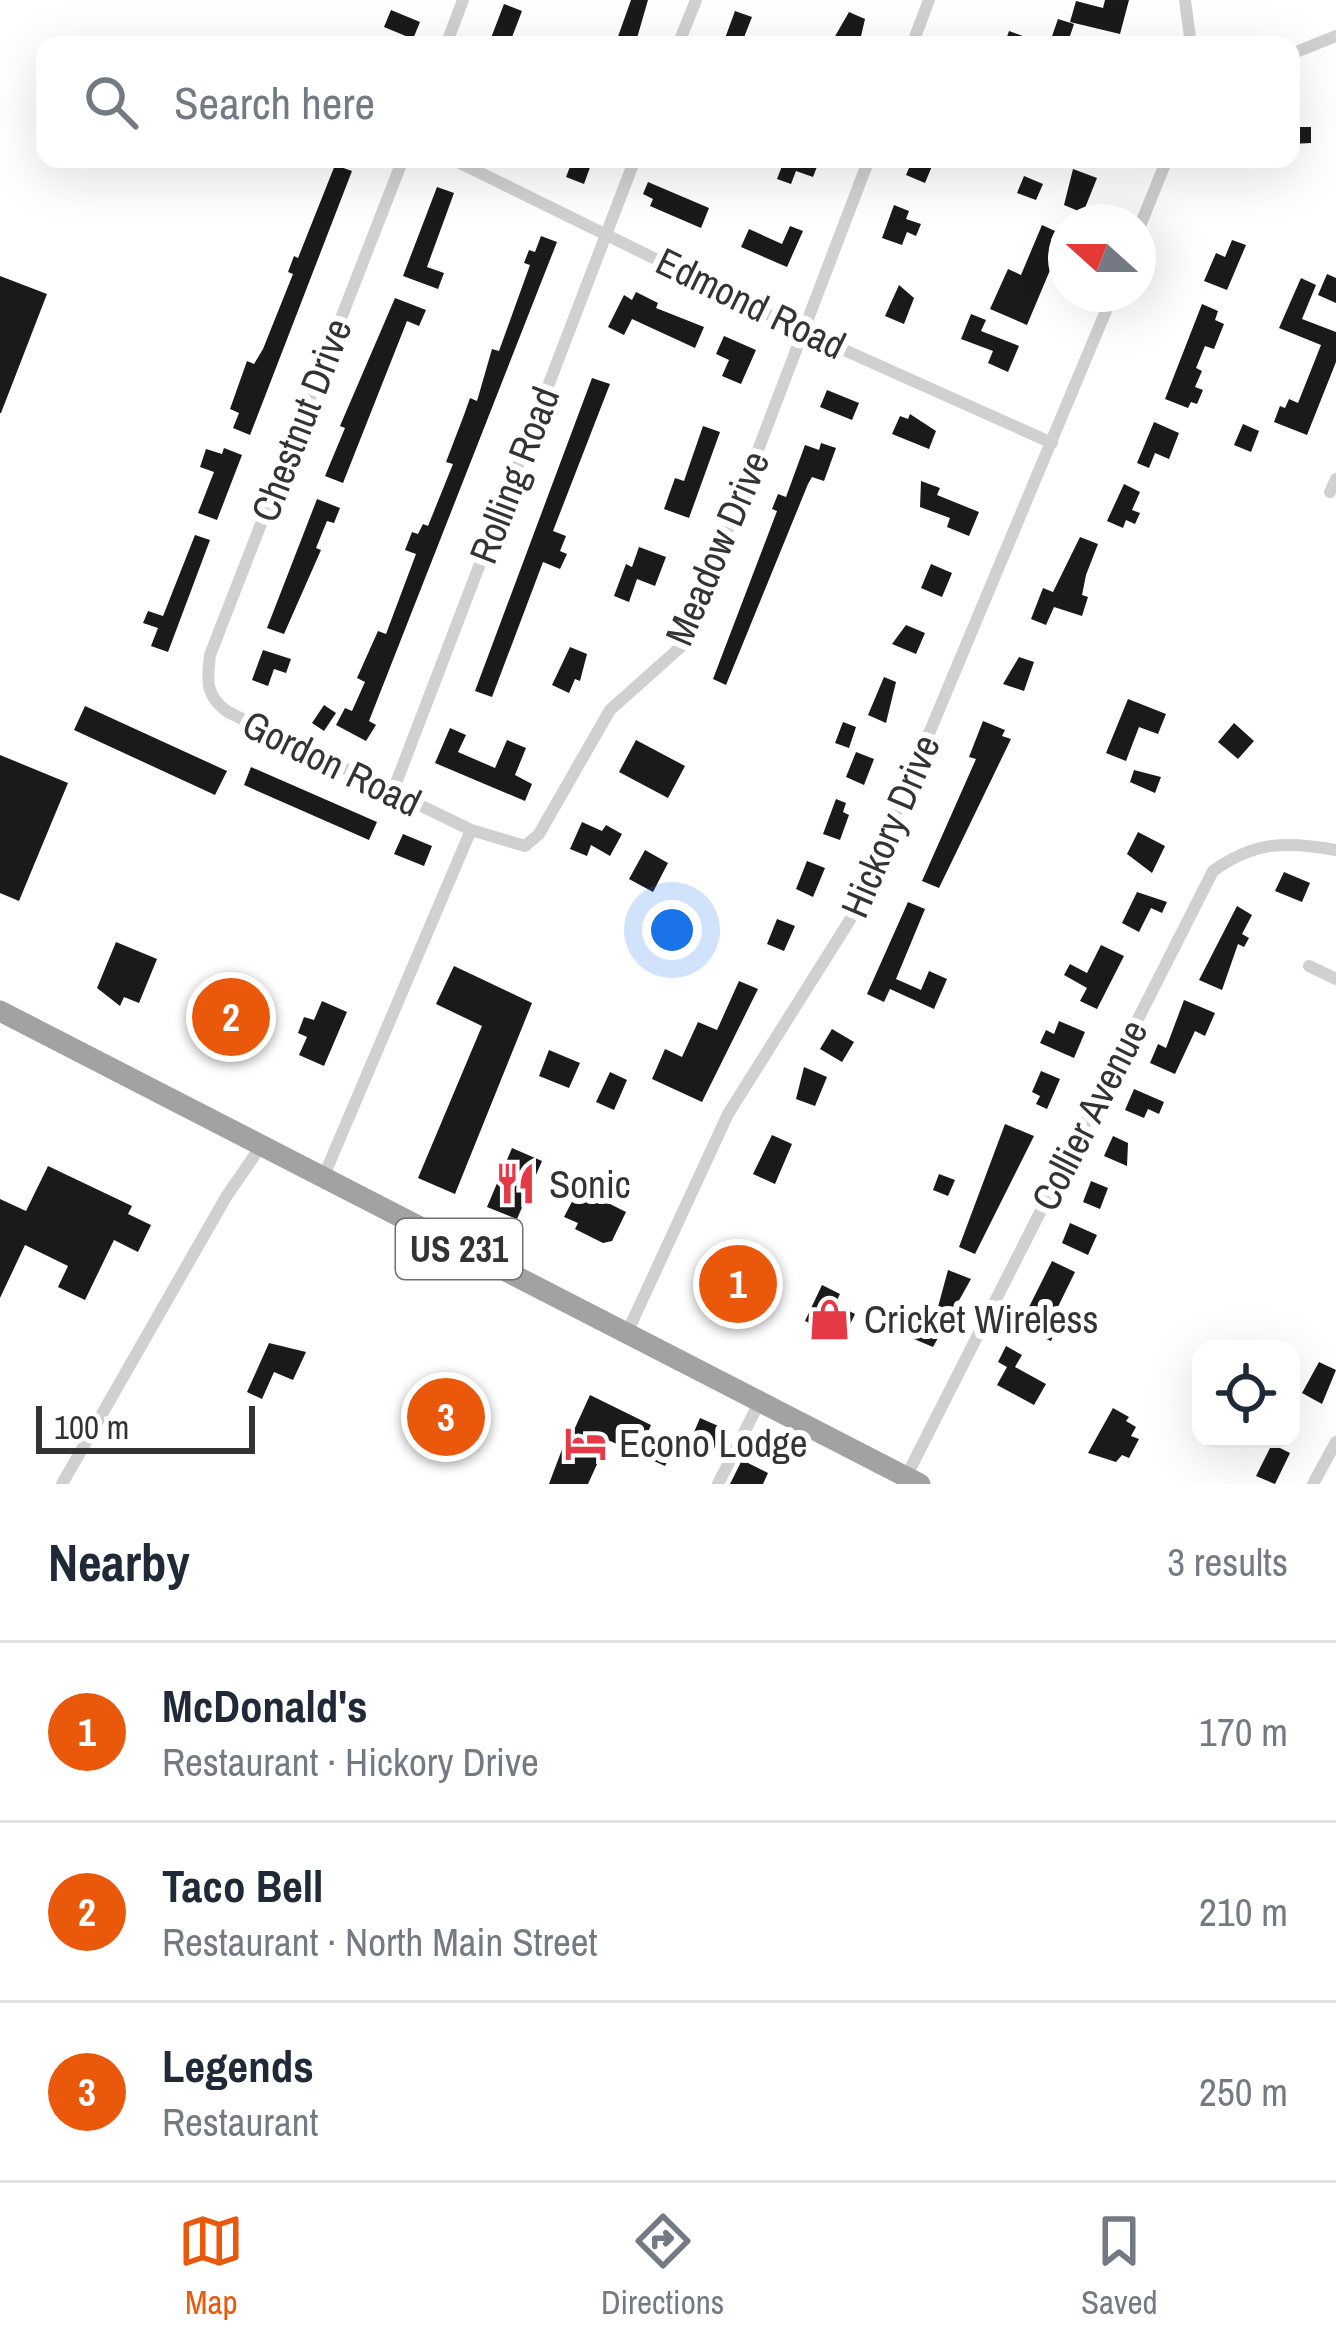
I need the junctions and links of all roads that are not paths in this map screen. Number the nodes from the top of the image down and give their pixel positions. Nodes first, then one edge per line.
1 (463, 0) edge
2 (695, 0) edge
3 (929, 0) edge
4 (1184, 0) edge
5 (449, 36) edge
6 (681, 36) edge
7 (915, 36) edge
8 (1190, 36) edge
9 (1336, 36) edge
10 (1300, 50) edge
11 (399, 168) edge
12 (471, 168) edge
13 (632, 168) edge
14 (866, 168) edge
15 (1164, 168) edge
16 (1149, 204) edge
17 (607, 232) junction
18 (1106, 312) edge
19 (804, 332) junction
20 (1052, 443) junction
21 (206, 683) joint
22 (394, 790) junction
23 (471, 830) junction
24 (1336, 850) edge
25 (1309, 966) dead end
26 (1336, 980) edge
27 (0, 1010) edge
28 (261, 1146) junction
29 (322, 1178) junction
30 (626, 1336) junction
31 (760, 1401) junction
32 (1336, 1442) edge
33 (914, 1481) edge
34 (62, 1484) edge
35 (718, 1484) edge
36 (1313, 1484) edge

1 - 5 street
2 - 6 street
3 - 7 street
4 - 8 street
9 - 10 street
11 - 21 street, Chestnut Drive
12 - 17 street, Edmond Road
13 - 17 street, Rolling Road
14 - 19 street, Meadow Drive
15 - 16 street
17 - 19 street, Edmond Road
17 - 22 street, Rolling Road
18 - 20 street, Hickory Drive
19 - 20 street, Edmond Road
19 - 23 street, Meadow Drive
20 - 30 street, Hickory Drive
21 - 22 street, Gordon Road
22 - 23 street, Gordon Road
23 - 29 street
24 - 33 street, Collier Avenue
25 - 26 street
27 - 28 highway, US 231
28 - 29 highway, US 231
28 - 34 street
29 - 30 highway, US 231
30 - 31 highway, US 231
31 - 33 highway, US 231
31 - 35 street
32 - 36 street

